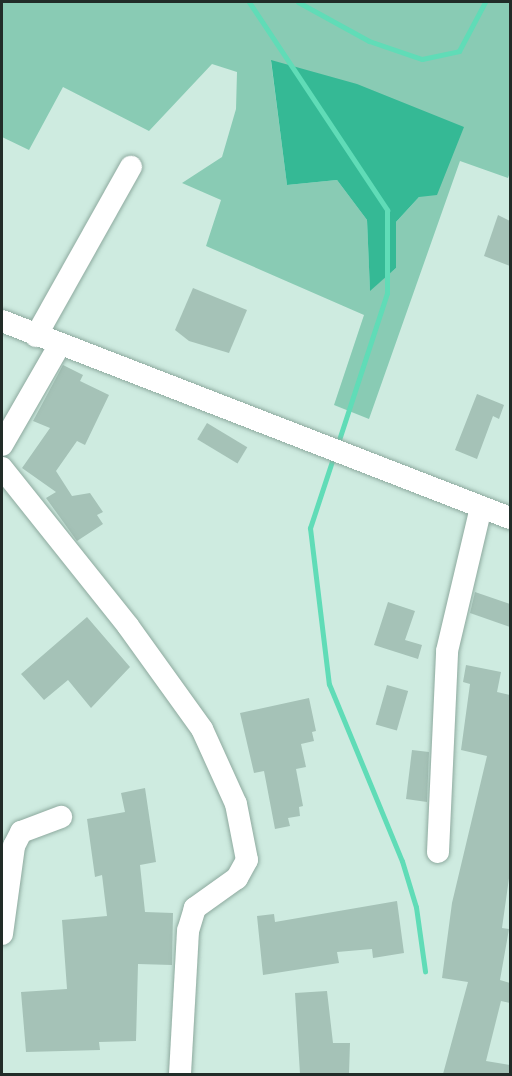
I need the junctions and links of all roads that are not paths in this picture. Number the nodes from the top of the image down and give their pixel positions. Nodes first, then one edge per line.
1 (131, 167) dead end
2 (2, 321) edge
3 (36, 336) junction
4 (59, 346) junction
5 (2, 445) edge
6 (2, 468) edge
7 (481, 507) junction
8 (510, 518) edge
9 (61, 817) dead end
10 (438, 852) dead end
11 (2, 934) edge
12 (180, 1074) edge

1 - 3 street
2 - 3 street
3 - 4 street
4 - 5 street
4 - 7 street
6 - 12 street
7 - 8 street
7 - 10 street
9 - 11 street

